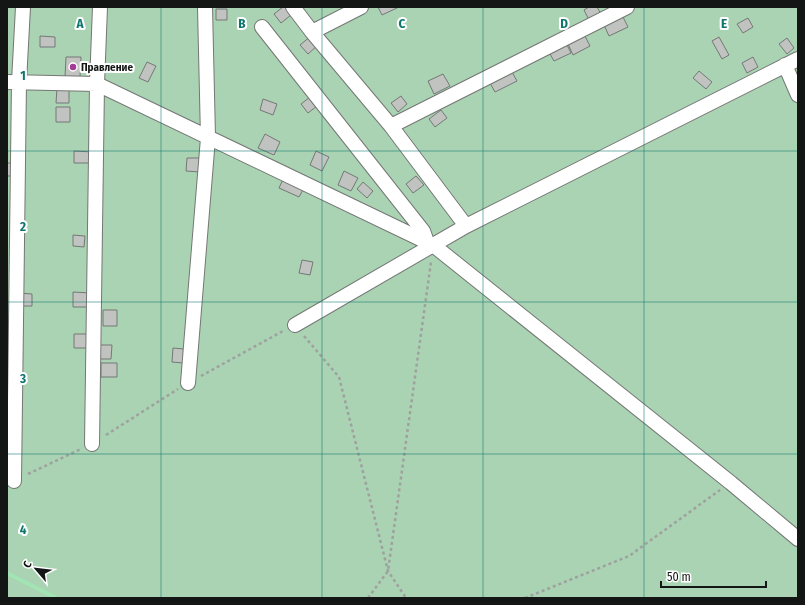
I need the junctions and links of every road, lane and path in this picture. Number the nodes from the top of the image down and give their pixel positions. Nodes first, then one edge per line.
1 (23, 7) edge
2 (100, 7) edge
3 (205, 7) edge
4 (293, 7) edge
5 (361, 7) edge
6 (627, 7) edge
7 (262, 27) dead end
8 (312, 32) junction
9 (798, 59) edge
10 (785, 65) junction
11 (13, 82) edge
12 (97, 84) junction
13 (798, 95) edge
14 (391, 126) junction
15 (208, 138) junction
16 (466, 226) junction
17 (430, 244) junction
18 (295, 325) joint
19 (188, 383) dead end
20 (92, 444) joint
21 (14, 481) joint
22 (731, 483) junction
23 (798, 539) edge
24 (388, 571) junction
25 (368, 598) edge
26 (406, 598) edge
27 (526, 598) edge

1 - 11 street
2 - 12 street
3 - 15 street
4 - 8 street
5 - 8 street
6 - 14 street
7 - 17 street
8 - 14 street
9 - 10 street
10 - 13 street
10 - 16 street
11 - 12 street
11 - 21 street
12 - 15 street
12 - 20 street
14 - 16 street
15 - 17 street
15 - 19 street
16 - 17 street
17 - 18 street
17 - 22 street
17 - 24 path
18 - 24 path
20 - 21 path
22 - 23 street
22 - 27 path
24 - 25 path
24 - 26 path

